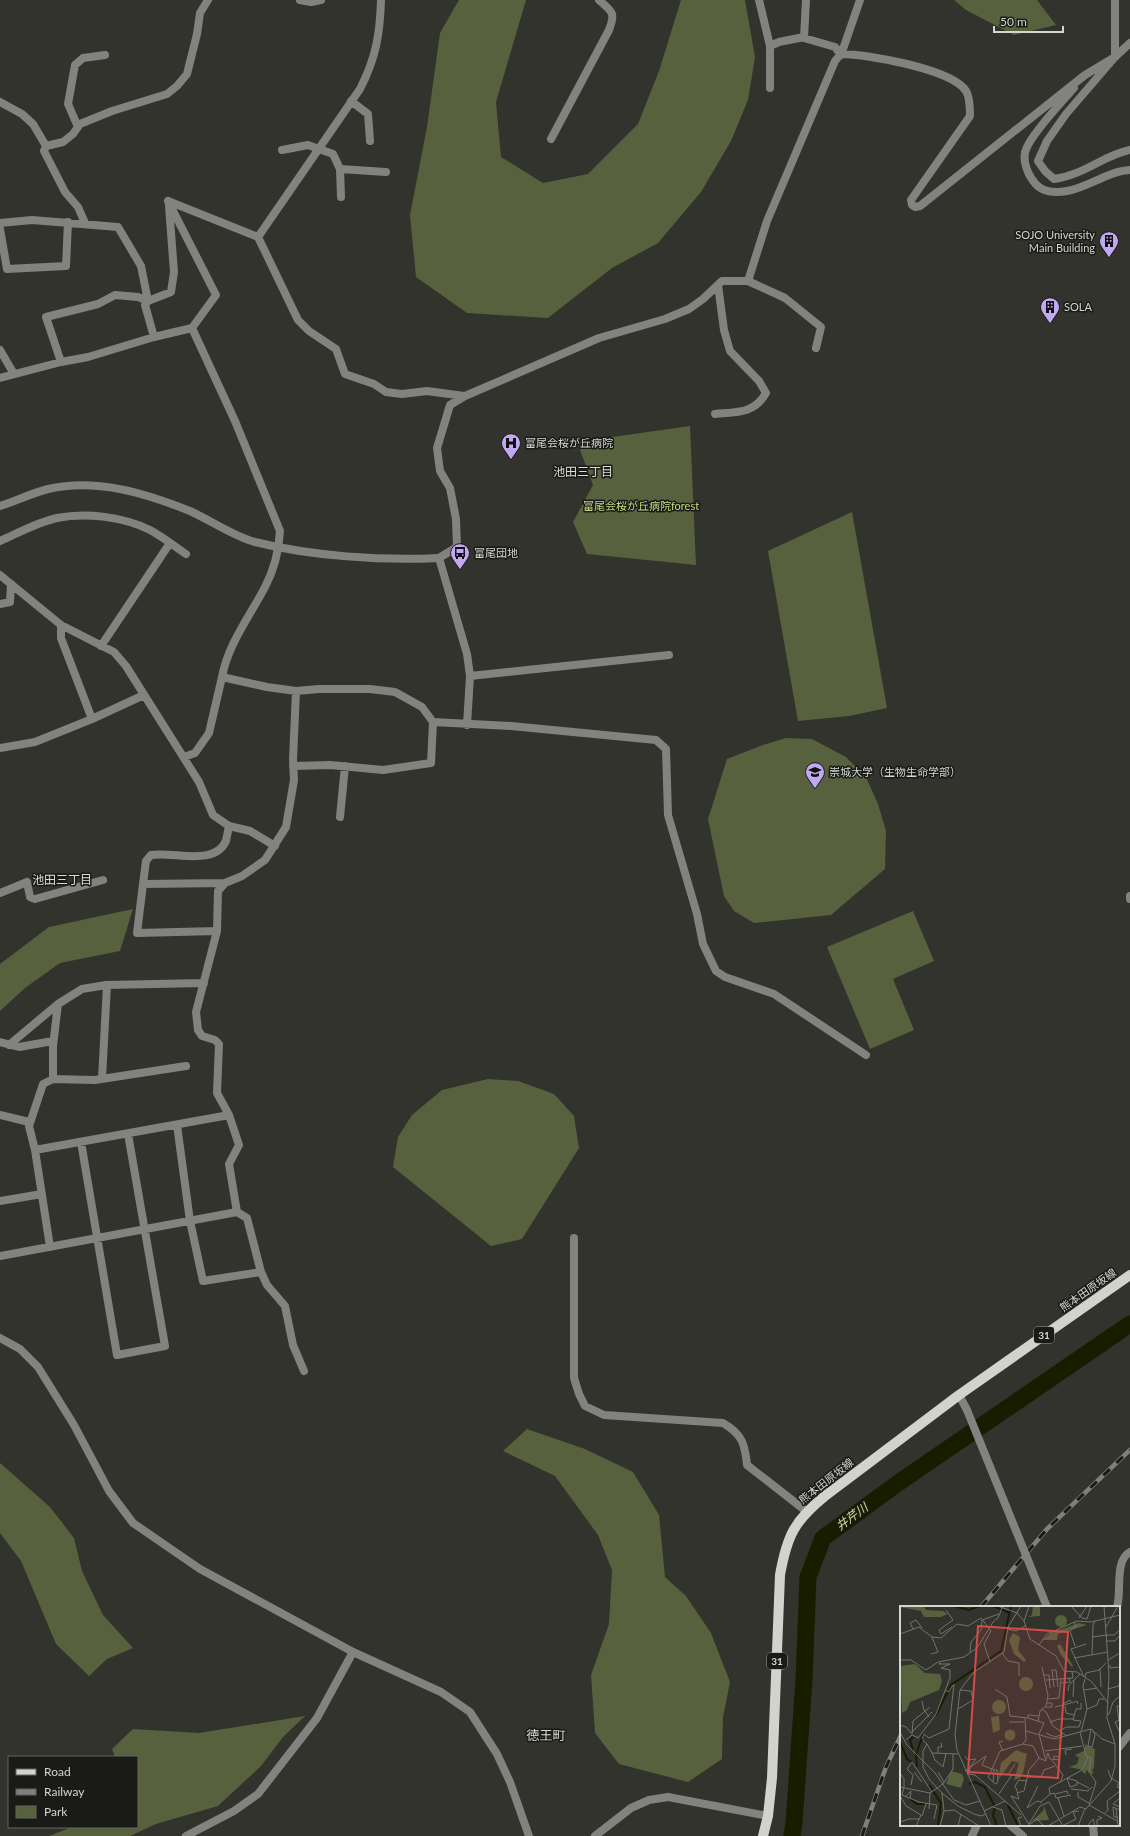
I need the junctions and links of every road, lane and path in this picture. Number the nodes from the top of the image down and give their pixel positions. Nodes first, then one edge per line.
1 (208, 0) edge
2 (300, 0) edge
3 (321, 0) edge
4 (381, 0) edge
5 (599, 0) edge
6 (759, 0) edge
7 (806, 0) edge
8 (860, 0) edge
9 (1115, 0) edge
10 (804, 37) junction
11 (1130, 43) edge
12 (770, 46) junction
13 (105, 55) dead end
14 (841, 55) junction
15 (1115, 57) junction
16 (1085, 75) junction
17 (770, 88) dead end
18 (351, 101) junction
19 (0, 102) edge
20 (78, 127) junction
21 (552, 139) dead end
22 (370, 141) dead end
23 (46, 146) junction
24 (282, 150) dead end
25 (319, 150) junction
26 (1130, 150) edge
27 (340, 169) junction
28 (1130, 170) edge
29 (386, 172) dead end
30 (341, 197) dead end
31 (168, 201) junction
32 (68, 222) junction
33 (0, 223) edge
34 (85, 223) junction
35 (0, 229) edge
36 (258, 237) junction
37 (748, 281) junction
38 (718, 285) junction
39 (148, 301) junction
40 (192, 328) junction
41 (154, 337) junction
42 (816, 348) dead end
43 (0, 350) edge
44 (61, 362) junction
45 (14, 374) junction
46 (0, 378) edge
47 (465, 396) junction
48 (715, 414) dead end
49 (0, 506) edge
50 (0, 541) edge
51 (170, 543) junction
52 (279, 547) junction
53 (186, 554) dead end
54 (439, 558) junction
55 (0, 575) edge
56 (11, 584) junction
57 (0, 604) edge
58 (61, 625) junction
59 (101, 646) junction
60 (669, 655) dead end
61 (470, 676) junction
62 (222, 677) junction
63 (296, 691) junction
64 (144, 695) junction
65 (92, 719) junction
66 (433, 722) junction
67 (467, 725) junction
68 (0, 748) edge
69 (184, 757) junction
70 (293, 766) junction
71 (345, 766) junction
72 (340, 817) dead end
73 (229, 826) junction
74 (275, 846) junction
75 (103, 880) dead end
76 (225, 883) junction
77 (143, 884) junction
78 (0, 893) edge
79 (1130, 896) edge
80 (1130, 899) edge
81 (217, 931) junction
82 (204, 983) junction
83 (107, 985) junction
84 (58, 1004) junction
85 (53, 1041) junction
86 (0, 1042) edge
87 (9, 1045) junction
88 (866, 1055) dead end
89 (186, 1066) dead end
90 (53, 1079) junction
91 (102, 1079) junction
92 (0, 1115) edge
93 (229, 1115) junction
94 (29, 1122) junction
95 (177, 1125) junction
96 (128, 1134) junction
97 (81, 1142) junction
98 (35, 1150) junction
99 (42, 1194) junction
100 (0, 1201) edge
101 (236, 1212) junction
102 (190, 1221) junction
103 (145, 1230) junction
104 (98, 1238) junction
105 (574, 1238) dead end
106 (50, 1247) junction
107 (0, 1256) edge
108 (261, 1272) junction
109 (1130, 1275) edge
110 (0, 1338) edge
111 (304, 1370) dead end
112 (959, 1395) junction
113 (806, 1511) junction
114 (1130, 1552) edge
115 (1047, 1606) edge
116 (1117, 1606) edge
117 (353, 1652) junction
118 (1130, 1733) edge
119 (1120, 1746) edge
120 (768, 1816) junction
121 (977, 1826) edge
122 (1011, 1826) edge
123 (1093, 1826) edge
124 (186, 1836) edge
125 (529, 1836) edge
126 (595, 1836) edge
127 (763, 1836) edge
128 (972, 1836) edge
129 (1023, 1836) edge
130 (1094, 1836) edge

1 - 20 street
2 - 3 street
4 - 18 street
5 - 21 street
6 - 12 street
7 - 10 street
8 - 14 street
9 - 15 street
10 - 12 street
10 - 14 street
11 - 15 street
12 - 17 street
13 - 20 street
14 - 16 street
14 - 37 street
15 - 16 street
15 - 26 street
16 - 28 street
18 - 22 street
18 - 25 street
19 - 23 street
20 - 23 street
23 - 34 street
24 - 25 street
25 - 27 street
25 - 36 street
27 - 29 street
27 - 30 street
31 - 36 street
31 - 39 street
31 - 40 street
32 - 33 street
32 - 34 street
32 - 35 street
34 - 39 street
36 - 47 street
37 - 38 street
37 - 42 street
38 - 47 street
38 - 48 street
39 - 41 street
39 - 44 street
40 - 41 street
40 - 52 street
41 - 44 street
43 - 45 street
44 - 45 street
45 - 46 street
47 - 54 street
49 - 52 street
50 - 51 street
51 - 53 street
51 - 59 street
52 - 54 street
52 - 62 street
54 - 61 street
55 - 56 street
56 - 57 street
56 - 58 street
58 - 59 street
58 - 65 street
59 - 64 street
60 - 61 street
61 - 67 street
62 - 63 street
62 - 69 street
63 - 66 street
63 - 70 street
64 - 65 street
64 - 69 street
65 - 68 street
66 - 67 street
66 - 71 street
67 - 88 street
69 - 73 street
70 - 71 street
70 - 74 street
71 - 72 street
73 - 74 street
73 - 77 street
74 - 76 street
75 - 78 street
76 - 77 street
76 - 81 street
77 - 81 street
79 - 80 street
81 - 82 street
82 - 83 street
82 - 93 street
83 - 84 street
83 - 91 street
84 - 85 street
84 - 87 street
85 - 87 street
85 - 90 street
86 - 87 street
89 - 91 street
90 - 91 street
90 - 94 street
92 - 94 street
93 - 95 street
93 - 101 street
94 - 98 street
95 - 96 street
95 - 102 street
96 - 97 street
96 - 103 street
97 - 98 street
97 - 104 street
98 - 99 street
99 - 100 street
99 - 106 street
101 - 102 street
101 - 108 street
102 - 103 street
102 - 108 street
103 - 104 street
103 - 104 street
104 - 106 street
105 - 113 street
106 - 107 street
108 - 111 street
109 - 112 main road, 熊本田原坂線 / 31
110 - 117 street
112 - 113 main road, 熊本田原坂線 / 31
112 - 115 street, bridge
113 - 120 main road, 熊本田原坂線 / 31
114 - 116 street
117 - 124 street
117 - 125 street
118 - 119 street
120 - 126 street
120 - 127 main road, 熊本田原坂線 / 31
121 - 128 street
122 - 129 street
123 - 130 street

